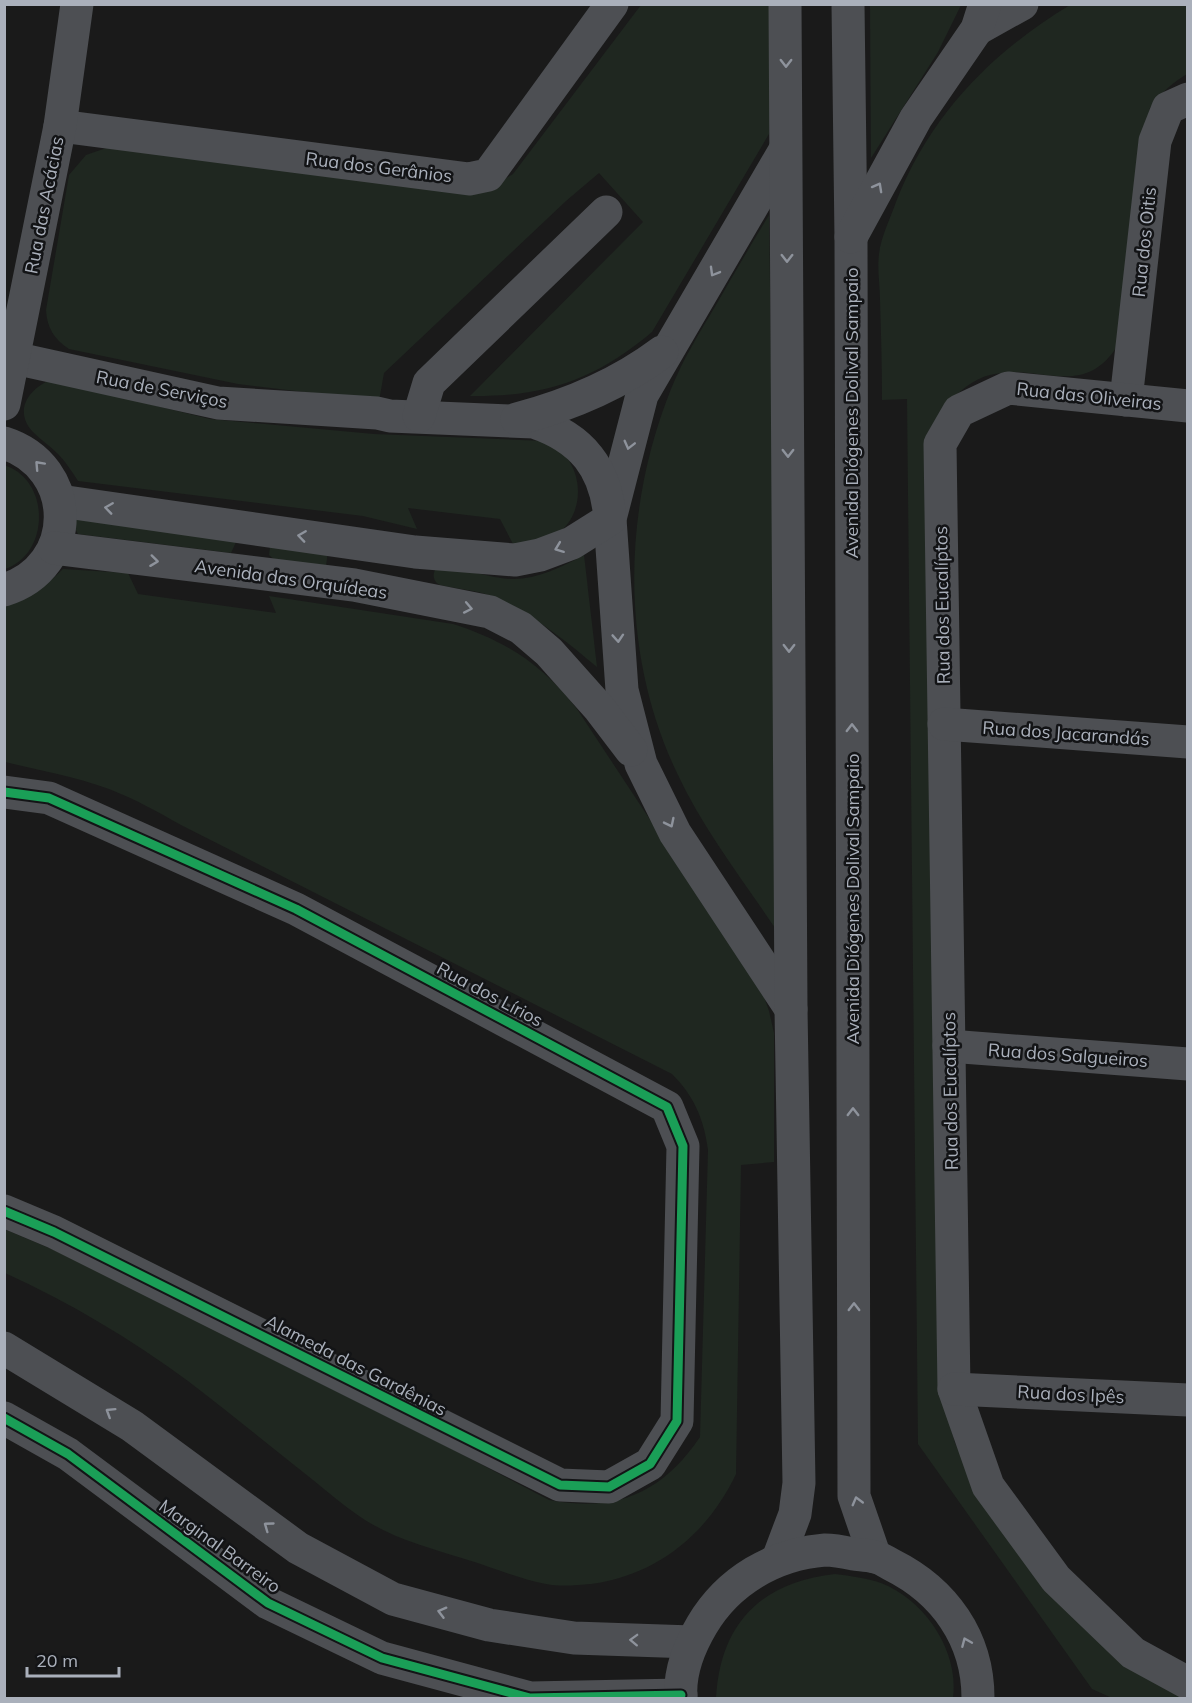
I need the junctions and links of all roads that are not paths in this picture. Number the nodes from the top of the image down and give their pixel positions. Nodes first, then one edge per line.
1 (76, 4) edge
2 (612, 4) edge
3 (785, 4) edge
4 (848, 4) edge
5 (1022, 4) edge
6 (981, 17) edge
7 (1188, 99) edge
8 (60, 126) junction
9 (786, 149) junction
10 (606, 212) dead end
11 (850, 239) junction
12 (670, 346) junction
13 (14, 358) junction
14 (1126, 400) junction
15 (4, 404) edge
16 (1188, 406) edge
17 (959, 411) joint
18 (419, 417) junction
19 (515, 420) junction
20 (4, 443) edge
21 (60, 501) junction
22 (610, 519) junction
23 (249, 528) junction
24 (54, 548) junction
25 (415, 552) junction
26 (242, 572) junction
27 (4, 590) edge
28 (410, 597) junction
29 (944, 724) junction
30 (1188, 742) edge
31 (640, 764) junction
32 (4, 792) edge
33 (791, 1009) junction
34 (949, 1046) junction
35 (1188, 1064) edge
36 (4, 1211) edge
37 (4, 1348) edge
38 (954, 1389) junction
39 (1188, 1400) edge
40 (4, 1418) edge
41 (677, 1421) joint
42 (875, 1557) junction
43 (778, 1559) junction
44 (692, 1642) junction
45 (1188, 1683) edge
46 (681, 1697) edge
47 (978, 1698) edge

1 - 8 street, Rua das Acácias
2 - 8 street, Rua dos Gerânios
3 -> 9 street
4 - 11 street, Avenida Diógenes Dolival Sampaio
5 - 6 street
11 -> 6 street, Avenida Diógenes Dolival Sampaio
7 - 14 street, Rua dos Oitis
8 - 13 street, Rua das Acácias
9 -> 12 street
9 -> 33 street
10 - 18 street
42 -> 11 street, Avenida Diógenes Dolival Sampaio
12 - 19 street, Rua de Serviços
12 -> 22 street
13 - 15 street, Rua das Acácias
13 - 18 street, Rua de Serviços
14 - 16 street, Rua das Oliveiras
14 - 17 street, Rua das Oliveiras
17 - 29 street, Rua dos Eucalíptos
18 - 19 street, Rua de Serviços
19 - 22 street, Rua de Serviços
21 -> 20 street
23 -> 21 street
21 - 24 street
22 -> 25 street
22 -> 31 street
25 -> 23 street
23 - 26 street
24 -> 26 street, Avenida das Orquídeas
24 - 27 street
25 - 28 street
26 - 28 street, Avenida das Orquídeas
28 -> 31 street, Avenida das Orquídeas
29 - 30 street, Rua dos Jacarandás
29 - 34 street, Rua dos Eucalíptos
31 -> 33 street
32 - 41 street, Rua dos Lírios
33 - 43 street
34 - 35 street, Rua dos Salgueiros
34 - 38 street, Rua dos Eucalíptos
36 - 41 street, Alameda das Gardênias
44 -> 37 street
38 - 39 street, Rua dos Ipês
38 - 45 street, Rua dos Eucalíptos
40 - 46 street, Marginal Barreiro
42 - 43 street
47 -> 42 street
43 - 44 street
44 - 46 street

